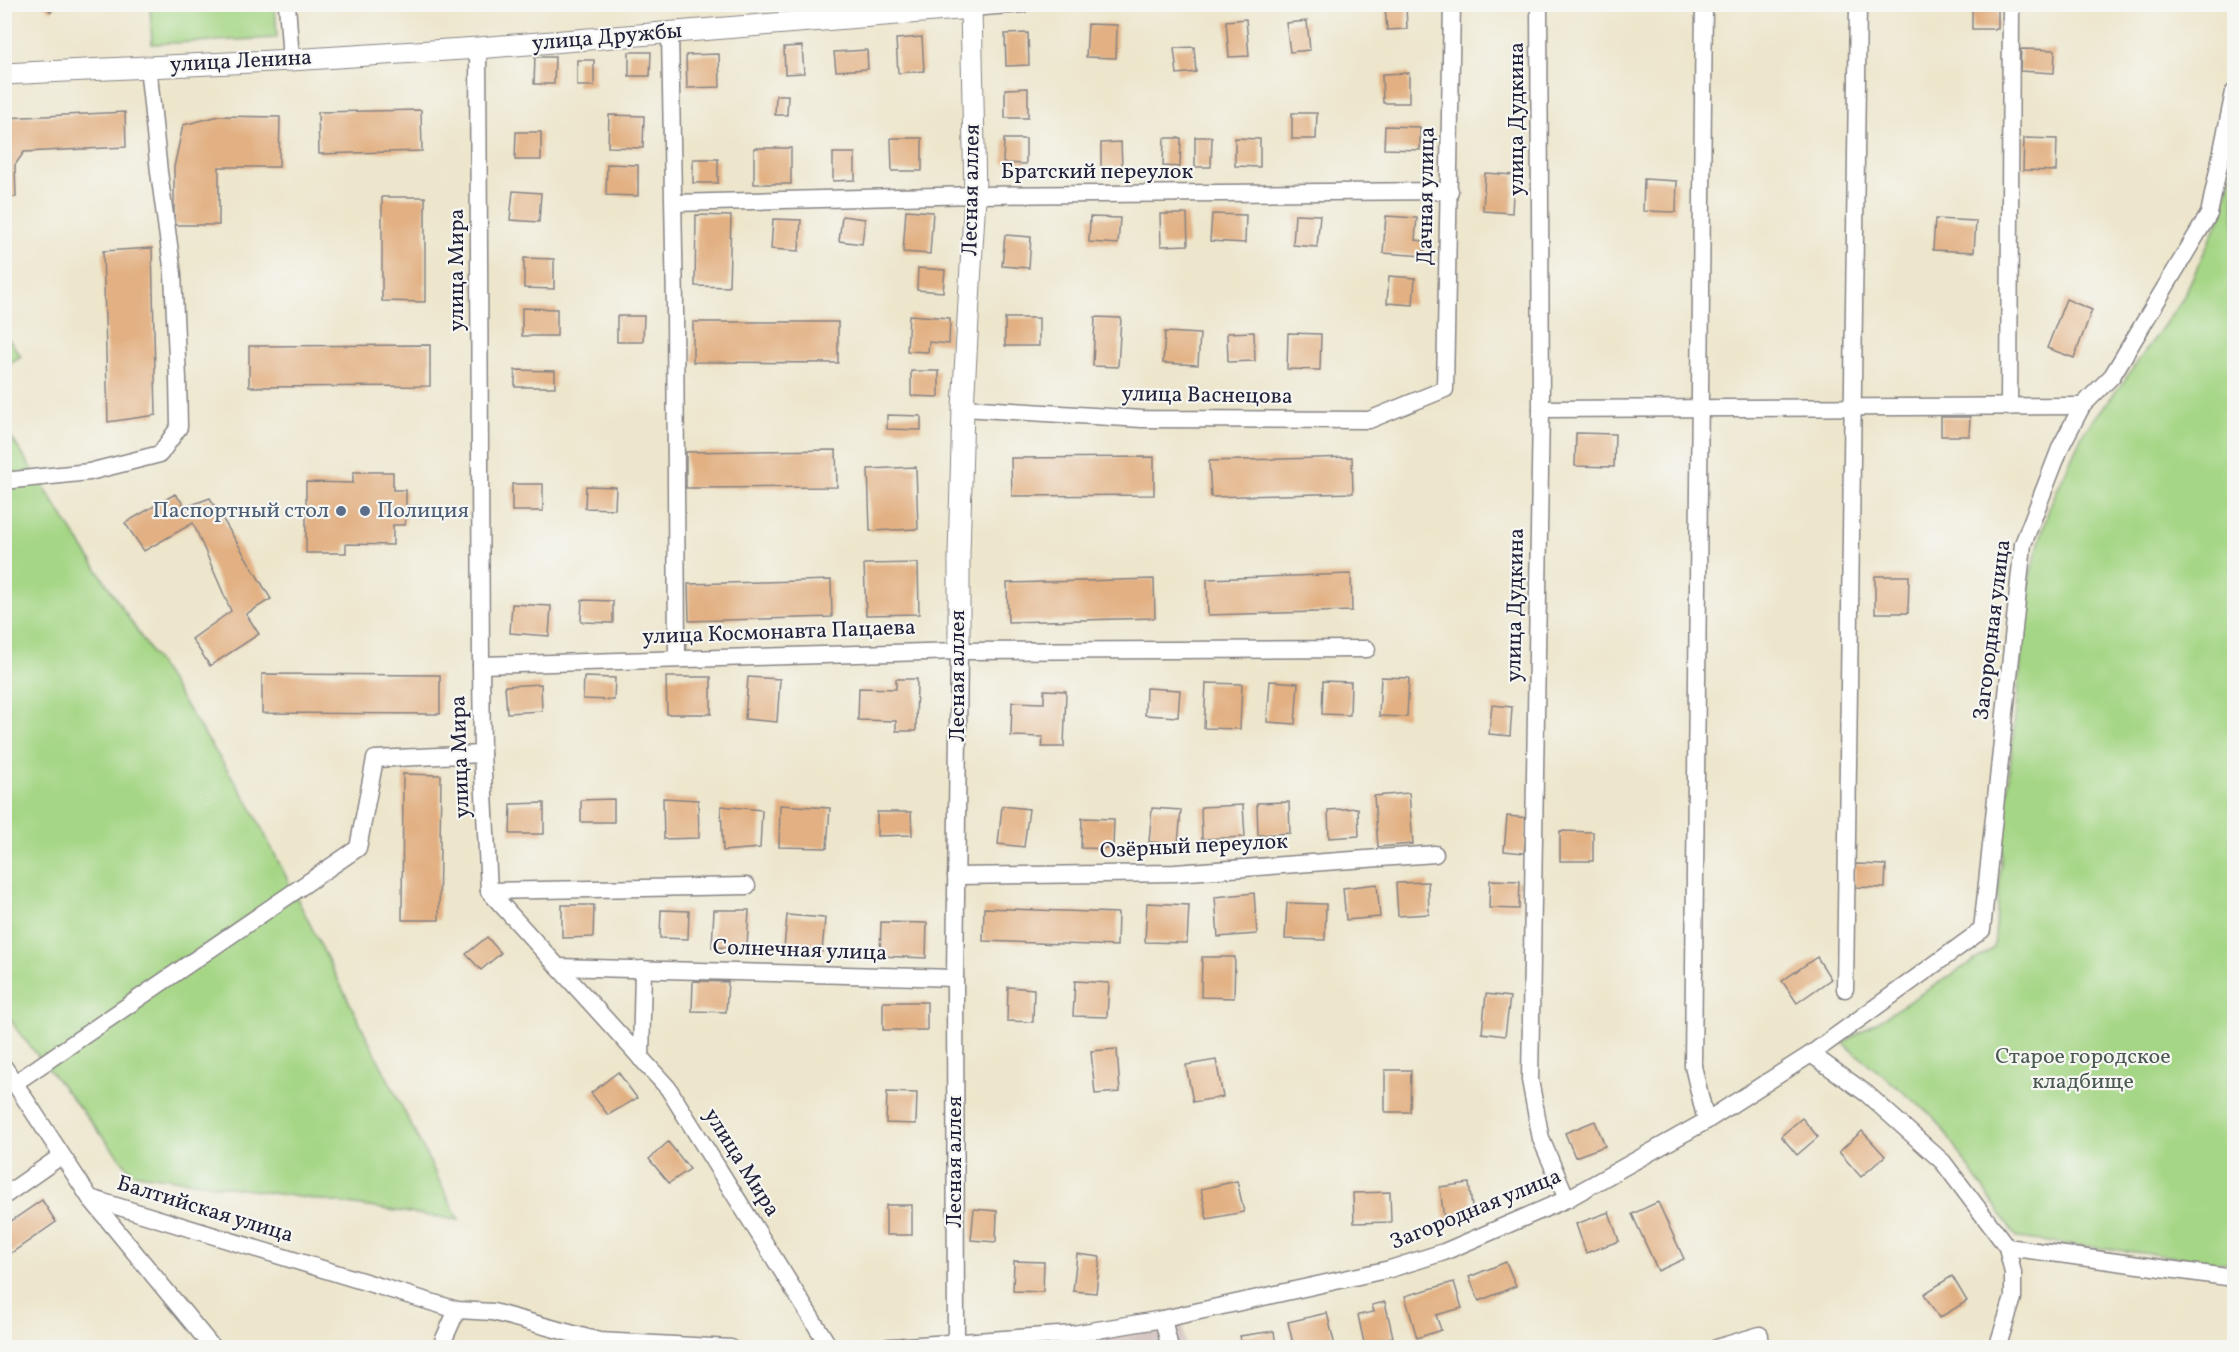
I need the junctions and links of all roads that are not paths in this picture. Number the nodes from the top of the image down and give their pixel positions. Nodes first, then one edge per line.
1 (287, 4) edge
2 (1022, 4) edge
3 (1452, 4) edge
4 (1539, 4) edge
5 (1704, 4) edge
6 (1858, 4) edge
7 (2011, 4) edge
8 (971, 8) junction
9 (670, 32) junction
10 (478, 48) junction
11 (291, 60) junction
12 (148, 66) junction
13 (4, 74) edge
14 (2235, 92) edge
15 (1450, 191) junction
16 (975, 195) junction
17 (674, 203) junction
18 (1445, 389) joint
19 (2009, 406) junction
20 (2082, 406) junction
21 (1854, 407) junction
22 (963, 408) junction
23 (1701, 408) junction
24 (1541, 409) junction
25 (4, 481) edge
26 (1367, 649) dead end
27 (959, 651) junction
28 (676, 658) junction
29 (481, 665) junction
30 (482, 754) junction
31 (1435, 854) dead end
32 (956, 876) junction
33 (747, 886) dead end
34 (489, 891) junction
35 (558, 967) junction
36 (643, 969) junction
37 (955, 978) junction
38 (1845, 988) dead end
39 (1811, 1054) junction
40 (641, 1059) junction
41 (4, 1067) edge
42 (15, 1083) junction
43 (1706, 1121) junction
44 (61, 1156) junction
45 (4, 1196) edge
46 (90, 1198) junction
47 (1567, 1199) junction
48 (2007, 1247) junction
49 (2235, 1278) edge
50 (457, 1310) junction
51 (1164, 1319) junction
52 (1760, 1335) dead end
53 (956, 1343) junction
54 (207, 1346) edge
55 (440, 1347) edge
56 (732, 1347) edge
57 (830, 1347) edge
58 (878, 1347) edge
59 (1170, 1347) edge
60 (1716, 1347) edge
61 (1997, 1347) edge

1 - 11 street
2 - 8 street, улица Дружбы
3 - 15 street, Дачная улица
4 - 24 street, улица Дудкина
5 - 23 street
6 - 21 street
7 - 19 street
8 - 9 street, улица Дружбы
8 - 16 street, Лесная аллея
9 - 10 street, улица Дружбы
9 - 17 street
10 - 11 street, улица Ленина
10 - 29 street, улица Мира
11 - 12 street, улица Ленина
12 - 13 street, улица Ленина
12 - 25 street
14 - 20 street, Загородная улица
15 - 16 street, Братский переулок
15 - 18 street, Дачная улица
16 - 17 street, Братский переулок
16 - 22 street, Лесная аллея
17 - 28 street
18 - 22 street, улица Васнецова
19 - 20 street
19 - 21 street
20 - 39 street, Загородная улица
21 - 23 street
21 - 38 street
22 - 27 street, Лесная аллея
23 - 24 street
23 - 43 street
24 - 47 street, улица Дудкина
26 - 27 street, улица Космонавта Пацаева
27 - 28 street, улица Космонавта Пацаева
27 - 32 street, Лесная аллея
28 - 29 street, улица Космонавта Пацаева
29 - 30 street, улица Мира
30 - 34 street, улица Мира
30 - 42 street
31 - 32 street, Озёрный переулок
32 - 37 street, Лесная аллея
33 - 34 street
34 - 35 street, улица Мира
35 - 36 street, Солнечная улица
35 - 40 street, улица Мира
36 - 37 street, Солнечная улица
36 - 40 street
37 - 53 street, Лесная аллея
39 - 43 street, Загородная улица
39 - 48 street
40 - 57 street, улица Мира
41 - 42 street, Балтийская улица
42 - 44 street, Балтийская улица
43 - 47 street, Загородная улица
44 - 45 street
44 - 46 street, Балтийская улица
46 - 50 street, Балтийская улица
46 - 54 street
47 - 51 street, Загородная улица
48 - 49 street
48 - 61 street
50 - 55 street
50 - 56 street
51 - 53 street, Загородная улица
51 - 59 street
52 - 60 street
53 - 58 street, Загородная улица

